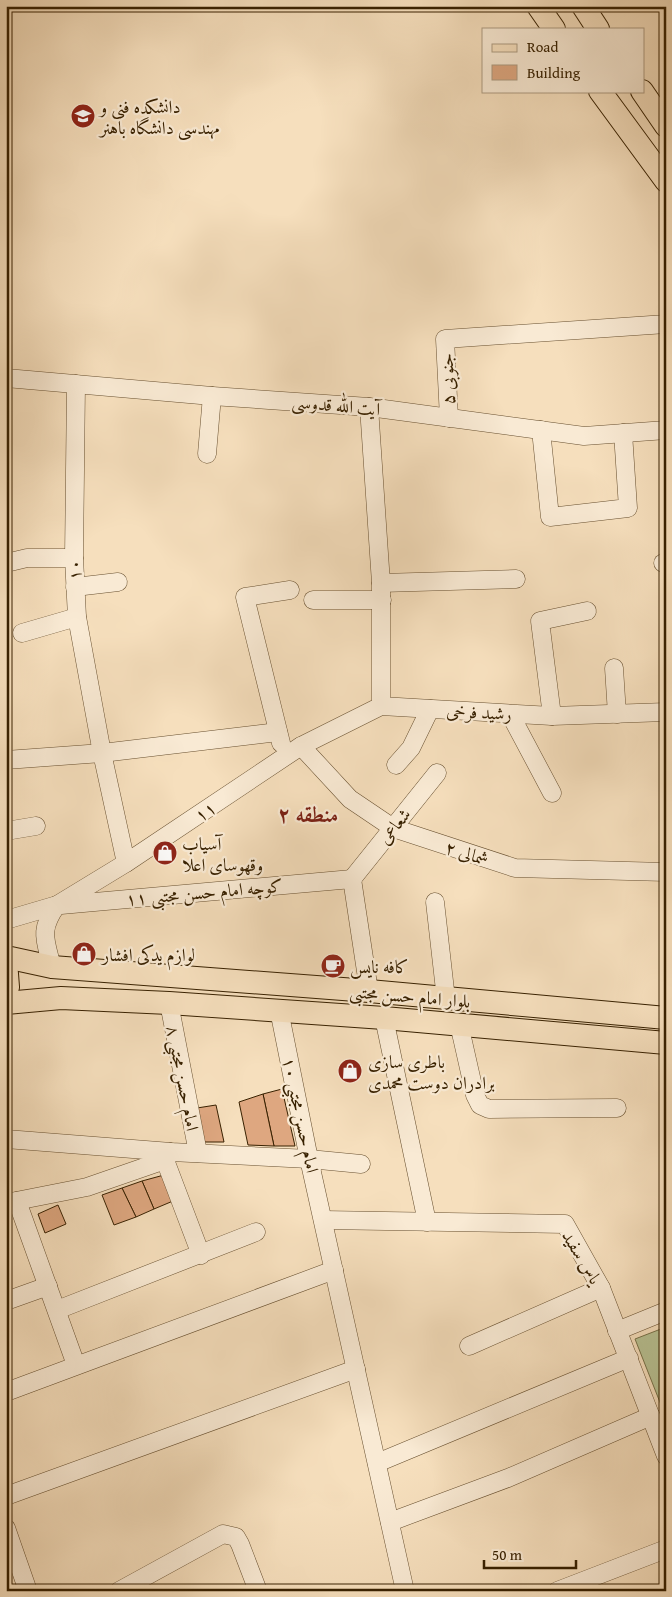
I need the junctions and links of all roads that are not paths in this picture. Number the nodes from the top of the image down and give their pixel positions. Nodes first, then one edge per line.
1 (538, 6) edge
2 (583, 6) edge
3 (553, 28) edge
4 (597, 28) edge
5 (601, 92) edge
6 (643, 92) edge
7 (666, 126) edge
8 (666, 181) edge
9 (666, 324) edge
10 (6, 378) edge
11 (76, 384) junction
12 (212, 396) junction
13 (369, 407) junction
14 (449, 418) junction
15 (541, 430) junction
16 (666, 430) edge
17 (623, 433) junction
18 (208, 454) dead end
19 (74, 558) junction
20 (6, 563) edge
21 (516, 579) dead end
22 (118, 582) dead end
23 (75, 587) junction
24 (290, 590) dead end
25 (382, 592) junction
26 (313, 600) dead end
27 (587, 610) dead end
28 (76, 617) junction
29 (22, 633) dead end
30 (614, 668) dead end
31 (381, 706) junction
32 (430, 709) junction
33 (510, 714) junction
34 (617, 714) junction
35 (552, 716) junction
36 (665, 716) edge
37 (278, 732) junction
38 (301, 746) junction
39 (102, 753) junction
40 (285, 758) junction
41 (6, 760) edge
42 (396, 765) dead end
43 (437, 773) dead end
44 (552, 793) dead end
45 (36, 826) dead end
46 (393, 828) junction
47 (6, 830) edge
48 (126, 862) junction
49 (666, 872) edge
50 (352, 879) junction
51 (435, 902) dead end
52 (57, 905) junction
53 (6, 920) edge
54 (6, 959) edge
55 (52, 967) junction
56 (6, 989) edge
57 (369, 991) junction
58 (446, 999) junction
59 (6, 1003) edge
60 (169, 1003) junction
61 (279, 1010) junction
62 (384, 1018) junction
63 (666, 1018) edge
64 (458, 1024) junction
65 (666, 1043) edge
66 (618, 1108) dead end
67 (6, 1139) edge
68 (198, 1152) junction
69 (168, 1156) junction
70 (309, 1159) junction
71 (361, 1164) dead end
72 (12, 1202) edge
73 (323, 1220) junction
74 (427, 1222) junction
75 (256, 1232) dead end
76 (201, 1255) junction
77 (334, 1270) junction
78 (48, 1286) junction
79 (602, 1288) junction
80 (6, 1301) edge
81 (56, 1310) junction
82 (666, 1311) edge
83 (617, 1331) junction
84 (469, 1346) dead end
85 (629, 1358) junction
86 (76, 1365) junction
87 (356, 1369) junction
88 (6, 1392) edge
89 (651, 1416) junction
90 (666, 1456) edge
91 (377, 1463) junction
92 (6, 1496) edge
93 (390, 1522) junction
94 (6, 1528) edge
95 (666, 1549) edge
96 (28, 1591) edge
97 (119, 1591) edge
98 (258, 1591) edge
99 (406, 1591) edge
100 (557, 1591) edge

1 - 3 main road
2 - 4 main road
5 - 8 main road
6 - 7 main road
9 - 14 street, ۵ جنوبی
10 - 11 street, آیت الله قدوسی
11 - 12 street, آیت الله قدوسی
11 - 19 street, ۱۰
12 - 13 street, آیت الله قدوسی
12 - 18 street
13 - 14 street, آیت الله قدوسی
13 - 25 street
14 - 15 street, آیت الله قدوسی
15 - 17 street, آیت الله قدوسی
15 - 17 street
16 - 17 street, آیت الله قدوسی
19 - 20 street
19 - 23 street, ۱۰
21 - 25 street
22 - 23 street
23 - 28 street, ۱۰
24 - 37 street
25 - 26 street
25 - 31 street
27 - 35 street
28 - 29 street
28 - 39 street, ۱۰
30 - 34 street
31 - 32 street, رشید فرخی
31 - 38 street
32 - 33 street, رشید فرخی
32 - 42 street
33 - 35 street, رشید فرخی
33 - 44 street
34 - 35 street, رشید فرخی
34 - 36 street, رشید فرخی
37 - 39 street
37 - 40 street
38 - 40 street, ۱۱
38 - 46 street, ۲ شمالی
39 - 41 street
39 - 48 street, ۱۰
40 - 48 street, ۱۱
43 - 46 street, شعاعی
45 - 47 street
46 - 49 street, ۲ شمالی
46 - 50 street, شعاعی
48 - 52 street, ۱۱
50 - 52 street, کوچه امام حسن مجتبی ۱۱
50 - 57 street
51 - 58 street
52 - 53 street, ۱۱
52 - 55 street, ۱۱
54 - 55 main road, بلوار امام حسن مجتبی
54 - 56 main road
55 - 57 main road, بلوار امام حسن مجتبی
57 - 58 main road, بلوار امام حسن مجتبی
58 - 63 main road, بلوار امام حسن مجتبی
59 - 60 main road, بلوار امام حسن مجتبی
60 - 61 main road, بلوار امام حسن مجتبی
60 - 68 street, امام حسن مجتبی ۸
61 - 62 main road, بلوار امام حسن مجتبی
61 - 70 street, امام حسن مجتبی ۱۰
62 - 64 main road, بلوار امام حسن مجتبی
62 - 74 street
64 - 65 main road, بلوار امام حسن مجتبی
64 - 66 street
67 - 69 street
68 - 69 street
68 - 70 street
69 - 72 street
69 - 76 street
70 - 71 street
70 - 73 street, امام حسن مجتبی ۱۰
72 - 78 street
73 - 74 street, یاس سفید
73 - 77 street, امام حسن مجتبی ۱۰
74 - 79 street, یاس سفید
75 - 76 street
76 - 81 street
77 - 86 street
77 - 87 street, امام حسن مجتبی ۱۰
78 - 80 street
78 - 81 street
79 - 83 street, یاس سفید
79 - 84 street
81 - 86 street
82 - 83 street
83 - 85 street, یاس سفید
85 - 89 street, یاس سفید
85 - 91 street
86 - 88 street
87 - 91 street, امام حسن مجتبی ۱۰
87 - 92 street
89 - 90 street, یاس سفید
89 - 93 street
91 - 93 street, امام حسن مجتبی ۱۰
93 - 99 street, امام حسن مجتبی ۱۰
94 - 96 street
95 - 100 street
97 - 98 street

